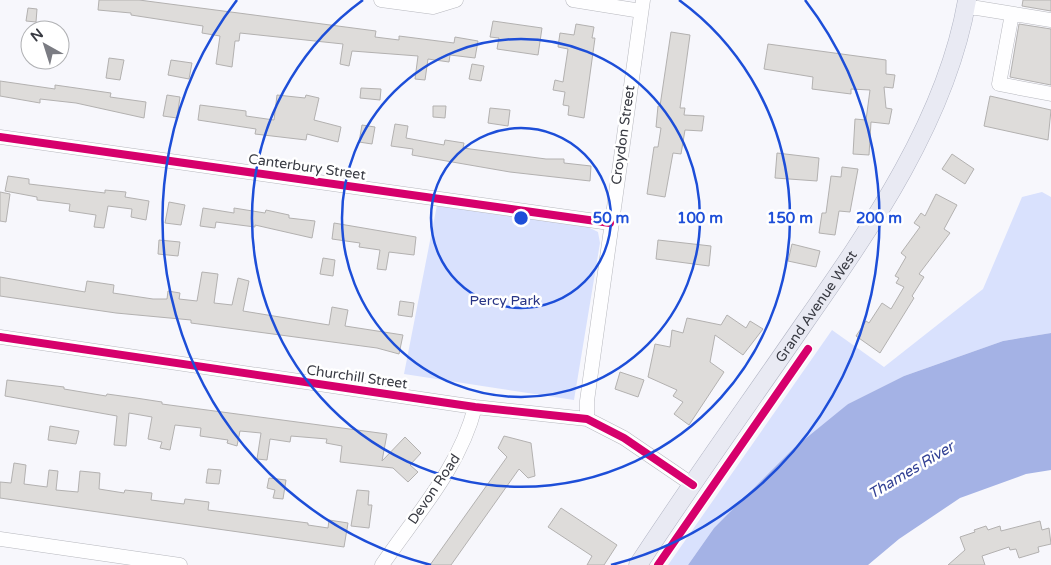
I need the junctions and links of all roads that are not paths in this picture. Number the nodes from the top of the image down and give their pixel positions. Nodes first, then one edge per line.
1 (381, 0) edge
2 (456, 0) edge
3 (573, 0) edge
4 (966, 4) edge
5 (642, 5) edge
6 (1012, 14) junction
7 (1051, 20) edge
8 (1051, 94) edge
9 (0, 136) edge
10 (610, 223) junction
11 (0, 337) edge
12 (475, 407) junction
13 (587, 419) junction
14 (693, 485) junction
15 (0, 539) edge
16 (180, 565) edge
17 (382, 565) edge
18 (638, 565) edge

1 - 2 street
3 - 5 street
4 - 6 street
4 - 14 main road, Grand Avenue West
5 - 10 street, Croydon Street
6 - 7 street
6 - 8 street
9 - 10 street, Canterbury Street
10 - 13 street, Croydon Street
11 - 12 street, Churchill Street
12 - 13 street, Churchill Street
12 - 17 street, Devon Road
13 - 14 street, Churchill Street
14 - 18 main road, Grand Avenue West
15 - 16 street

